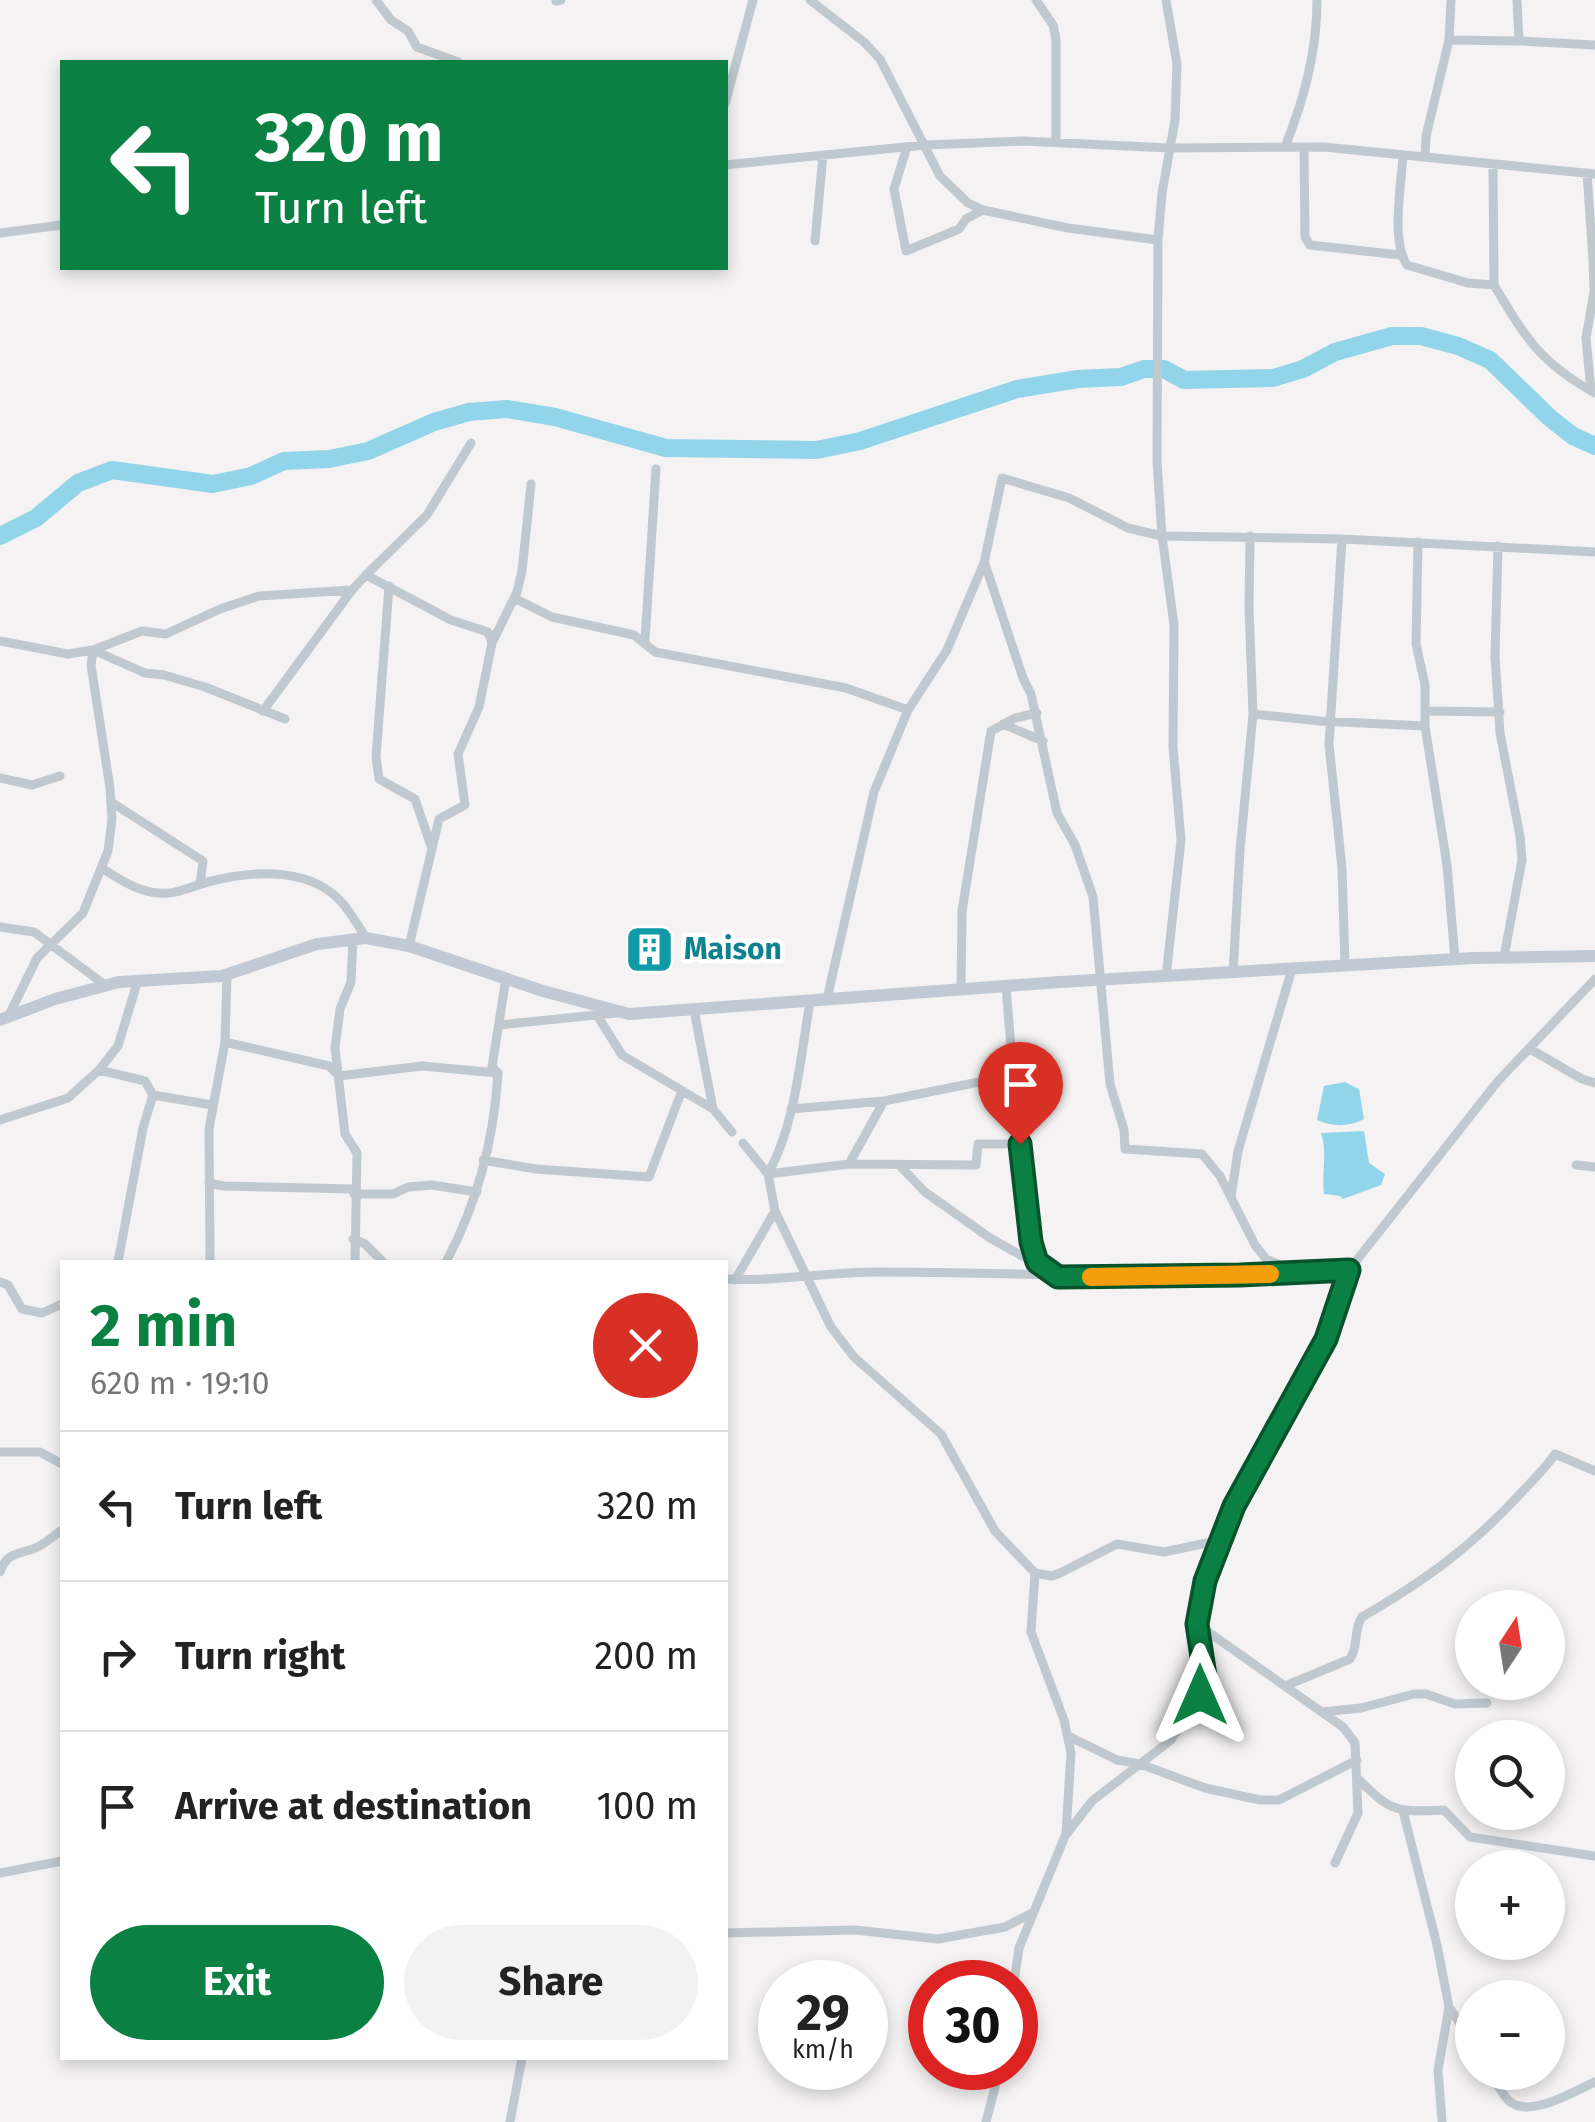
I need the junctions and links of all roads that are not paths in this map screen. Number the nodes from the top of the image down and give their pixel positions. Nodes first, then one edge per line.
1 (376, 0) edge
2 (752, 0) edge
3 (810, 0) edge
4 (836, 0) edge
5 (1036, 0) edge
6 (1166, 0) edge
7 (1317, 0) edge
8 (1450, 0) edge
9 (1516, 0) edge
10 (826, 11) junction
11 (1449, 40) junction
12 (1519, 41) junction
13 (1595, 45) edge
14 (453, 60) edge
15 (728, 92) edge
16 (1056, 142) junction
17 (924, 145) junction
18 (907, 147) junction
19 (1285, 147) junction
20 (1304, 147) junction
21 (1168, 148) junction
22 (823, 155) junction
23 (1403, 156) junction
24 (1424, 157) junction
25 (728, 165) edge
26 (1493, 165) junction
27 (1591, 174) edge
28 (983, 210) junction
29 (60, 225) edge
30 (0, 233) edge
31 (815, 240) dead end
32 (1158, 240) junction
33 (1400, 255) junction
34 (1594, 260) edge
35 (1494, 286) junction
36 (1593, 392) edge
37 (471, 443) dead end
38 (656, 469) dead end
39 (531, 484) dead end
40 (1162, 536) junction
41 (1250, 536) junction
42 (1342, 539) junction
43 (1418, 542) junction
44 (1498, 546) junction
45 (1595, 552) edge
46 (984, 563) junction
47 (366, 575) junction
48 (389, 586) junction
49 (352, 590) junction
50 (514, 598) junction
51 (644, 640) junction
52 (0, 641) edge
53 (492, 642) junction
54 (93, 650) junction
55 (908, 710) junction
56 (263, 711) junction
57 (1425, 711) junction
58 (1037, 712) junction
59 (1500, 712) junction
60 (1253, 714) junction
61 (285, 719) dead end
62 (1332, 722) junction
63 (1003, 724) junction
64 (1425, 726) junction
65 (1043, 741) junction
66 (60, 776) dead end
67 (0, 778) edge
68 (111, 802) junction
69 (432, 848) junction
70 (102, 868) junction
71 (200, 884) junction
72 (0, 927) edge
73 (360, 938) junction
74 (50, 942) junction
75 (409, 946) junction
76 (1595, 956) edge
77 (1504, 957) junction
78 (1454, 959) junction
79 (1345, 966) junction
80 (1292, 969) junction
81 (1233, 973) junction
82 (227, 975) junction
83 (1166, 976) junction
84 (506, 978) junction
85 (138, 980) junction
86 (1100, 980) junction
87 (1595, 980) edge
88 (105, 985) junction
89 (1006, 986) junction
90 (961, 990) junction
91 (827, 998) junction
92 (810, 1002) junction
93 (694, 1010) junction
94 (619, 1013) junction
95 (597, 1015) junction
96 (4, 1018) edge
97 (499, 1025) junction
98 (225, 1042) junction
99 (1530, 1049) junction
100 (99, 1070) junction
101 (498, 1073) junction
102 (1014, 1075) junction
103 (339, 1076) junction
104 (1595, 1083) edge
105 (682, 1093) junction
106 (153, 1095) junction
107 (884, 1101) junction
108 (212, 1106) junction
109 (714, 1109) junction
110 (791, 1109) junction
111 (0, 1120) edge
112 (732, 1132) dead end
113 (743, 1144) dead end
114 (1020, 1144) junction
115 (483, 1160) junction
116 (850, 1164) junction
117 (899, 1165) junction
118 (1576, 1165) dead end
119 (1595, 1167) edge
120 (768, 1174) junction
121 (209, 1183) junction
122 (354, 1192) junction
123 (477, 1192) junction
124 (1231, 1204) junction
125 (775, 1211) junction
126 (353, 1239) junction
127 (118, 1260) edge
128 (210, 1260) edge
129 (355, 1260) edge
130 (381, 1260) edge
131 (447, 1260) edge
132 (1037, 1262) junction
133 (1349, 1270) junction
134 (1301, 1274) junction
135 (806, 1277) junction
136 (1058, 1277) junction
137 (730, 1280) edge
138 (0, 1282) edge
139 (60, 1305) edge
140 (0, 1452) edge
141 (60, 1463) edge
142 (1595, 1471) edge
143 (60, 1531) edge
144 (1221, 1540) junction
145 (0, 1572) edge
146 (1035, 1573) junction
147 (1197, 1624) junction
148 (1285, 1686) junction
149 (1488, 1702) dead end
150 (1322, 1712) junction
151 (1068, 1736) junction
152 (1357, 1760) junction
153 (1140, 1764) junction
154 (1357, 1778) junction
155 (1403, 1811) junction
156 (1065, 1836) junction
157 (1595, 1856) edge
158 (60, 1861) edge
159 (1335, 1863) dead end
160 (0, 1872) edge
161 (1032, 1913) junction
162 (728, 1934) edge
163 (1017, 1960) edge
164 (1449, 2006) junction
165 (1455, 2015) edge
166 (522, 2060) edge
167 (1595, 2082) edge
168 (994, 2090) edge
169 (1501, 2090) edge
170 (1442, 2121) edge
171 (510, 2122) edge
172 (986, 2122) edge

1 - 14 street
2 - 15 street
3 - 10 street
4 - 10 street
5 - 16 street
6 - 21 street
7 - 19 street
8 - 11 street
9 - 12 street
10 - 17 street
11 - 12 street
11 - 24 street
12 - 13 street
16 - 17 street
16 - 21 street
17 - 18 street
17 - 28 street
18 - 22 street
18 - 28 street
19 - 20 street
19 - 21 street
20 - 23 street
20 - 33 street
21 - 32 street
22 - 25 street
22 - 31 street
23 - 24 street
23 - 33 street
24 - 26 street
26 - 27 street
26 - 35 street
27 - 34 street
28 - 32 street
29 - 30 street
32 - 40 street
33 - 35 street
34 - 36 street
35 - 36 street
37 - 47 street
38 - 51 street
39 - 50 street
40 - 41 street
40 - 46 street
40 - 83 street
41 - 42 street
41 - 60 street
42 - 43 street
42 - 62 street
43 - 44 street
43 - 57 street
44 - 45 street
44 - 59 street
46 - 55 street
46 - 58 street
47 - 48 street
47 - 49 street
48 - 53 street
48 - 69 street
49 - 54 street
49 - 56 street
50 - 51 street
50 - 53 street
51 - 55 street
52 - 54 street
53 - 69 street
54 - 56 street
54 - 68 street
55 - 91 street
56 - 61 street
57 - 59 street
57 - 64 street
58 - 63 street
58 - 65 street
59 - 77 street
60 - 62 street
60 - 81 street
62 - 64 street
62 - 79 street
63 - 65 street
63 - 90 street
64 - 78 street
65 - 86 street
66 - 67 street
68 - 70 street
68 - 71 street
69 - 75 street
70 - 71 street
70 - 74 street
71 - 73 street
72 - 74 street
73 - 75 street
73 - 82 street
73 - 103 street
74 - 88 street
74 - 96 street
75 - 84 street
76 - 77 street
77 - 78 street
78 - 79 street
79 - 80 street
80 - 81 street
80 - 124 street
81 - 83 street
82 - 85 street
82 - 98 street
83 - 86 street
84 - 94 street
84 - 97 street
85 - 88 street
85 - 100 street
86 - 89 street
86 - 124 street
87 - 99 street
88 - 96 street
89 - 90 street
89 - 102 street
90 - 91 street
91 - 92 street
92 - 93 street
92 - 110 street
93 - 94 street
93 - 109 street
94 - 95 street
95 - 97 street
95 - 105 street
97 - 101 street
98 - 103 street
98 - 108 street
99 - 104 street
99 - 133 street
100 - 106 street
100 - 111 street
101 - 103 street
101 - 115 street
102 - 107 street
102 - 114 street
103 - 122 street
105 - 109 street
105 - 115 street
106 - 108 street
106 - 127 street
107 - 110 street
107 - 116 street
108 - 121 street
109 - 112 street
110 - 120 street
113 - 120 street
114 - 117 street
114 - 132 street
115 - 123 street
116 - 117 street
116 - 120 street
117 - 132 street
118 - 119 street
120 - 125 street
121 - 122 street
121 - 128 street
122 - 123 street
122 - 126 street
123 - 131 street
124 - 134 street
125 - 135 street
125 - 137 street
126 - 129 street
126 - 130 street
132 - 136 street
133 - 134 street
133 - 144 street
134 - 136 street
135 - 136 street
135 - 137 street
135 - 146 street
138 - 139 street
140 - 141 street
142 - 148 street
143 - 145 street
144 - 146 street
144 - 147 street
146 - 151 street
147 - 148 street
147 - 153 street
148 - 150 street
149 - 150 street
150 - 152 street
151 - 153 street
151 - 156 street
152 - 153 street
152 - 154 street
153 - 156 street
154 - 155 street
154 - 159 street
155 - 157 street
155 - 164 street
156 - 161 street
158 - 160 street
161 - 162 street
161 - 163 street
164 - 165 street
164 - 170 street
166 - 171 street
167 - 169 street
168 - 172 street

